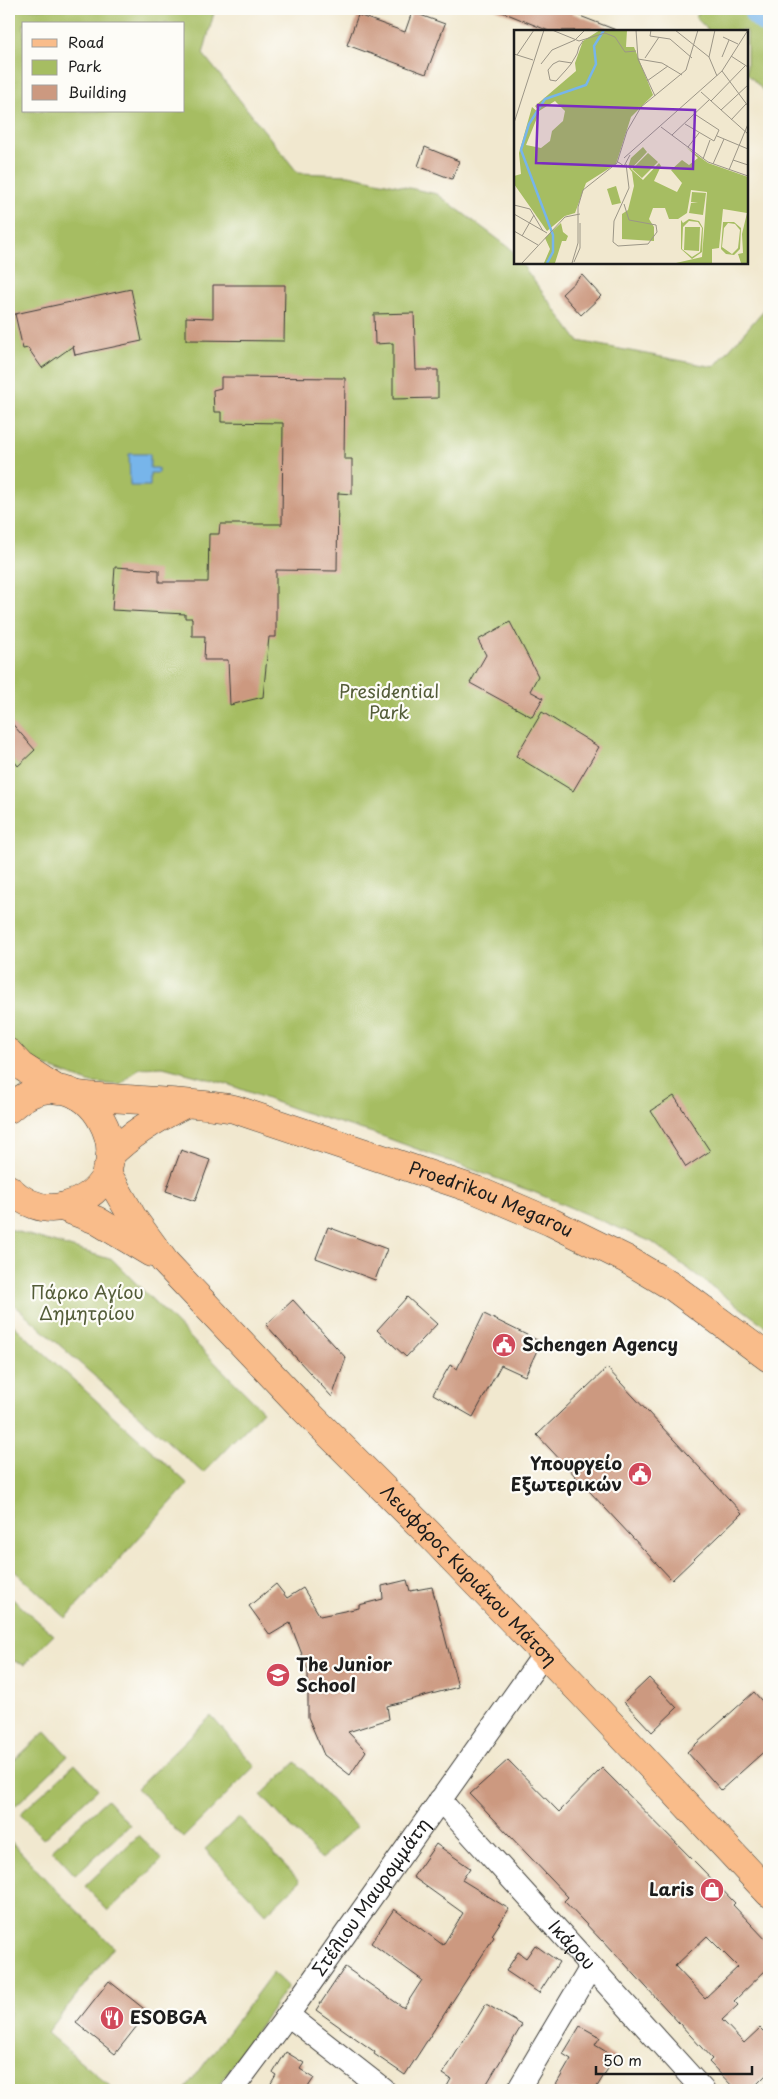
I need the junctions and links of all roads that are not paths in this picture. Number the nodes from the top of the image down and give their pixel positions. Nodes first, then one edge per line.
1 (9, 1053) edge
2 (67, 1093) junction
3 (185, 1104) junction
4 (9, 1109) edge
5 (108, 1163) junction
6 (14, 1196) edge
7 (62, 1207) junction
8 (165, 1262) junction
9 (769, 1358) edge
10 (544, 1654) junction
11 (440, 1800) junction
12 (769, 1893) edge
13 (591, 1967) junction
14 (288, 2015) junction
15 (232, 2090) edge
16 (384, 2090) edge
17 (518, 2090) edge
18 (703, 2090) edge

1 - 2 main road
2 - 3 main road, Proedrikou Megarou
2 - 4 main road, Proedrikou Megarou
2 - 5 main road
3 - 5 main road
3 - 9 main road, Proedrikou Megarou
5 - 7 main road
5 - 8 main road, Λεωφόρος Κυριάκου Μάτση
6 - 7 main road
7 - 8 main road, Λεωφόρος Κυριάκου Μάτση
8 - 10 main road, Λεωφόρος Κυριάκου Μάτση
10 - 11 street, Στέλιου Μαυρομμάτη
10 - 12 main road, Λεωφόρος Κυριάκου Μάτση
11 - 13 street, Ικάρου
11 - 14 street, Στέλιου Μαυρομμάτη
13 - 17 street
13 - 18 street, Ικάρου
14 - 15 street, Στέλιου Μαυρομμάτη
14 - 16 street

